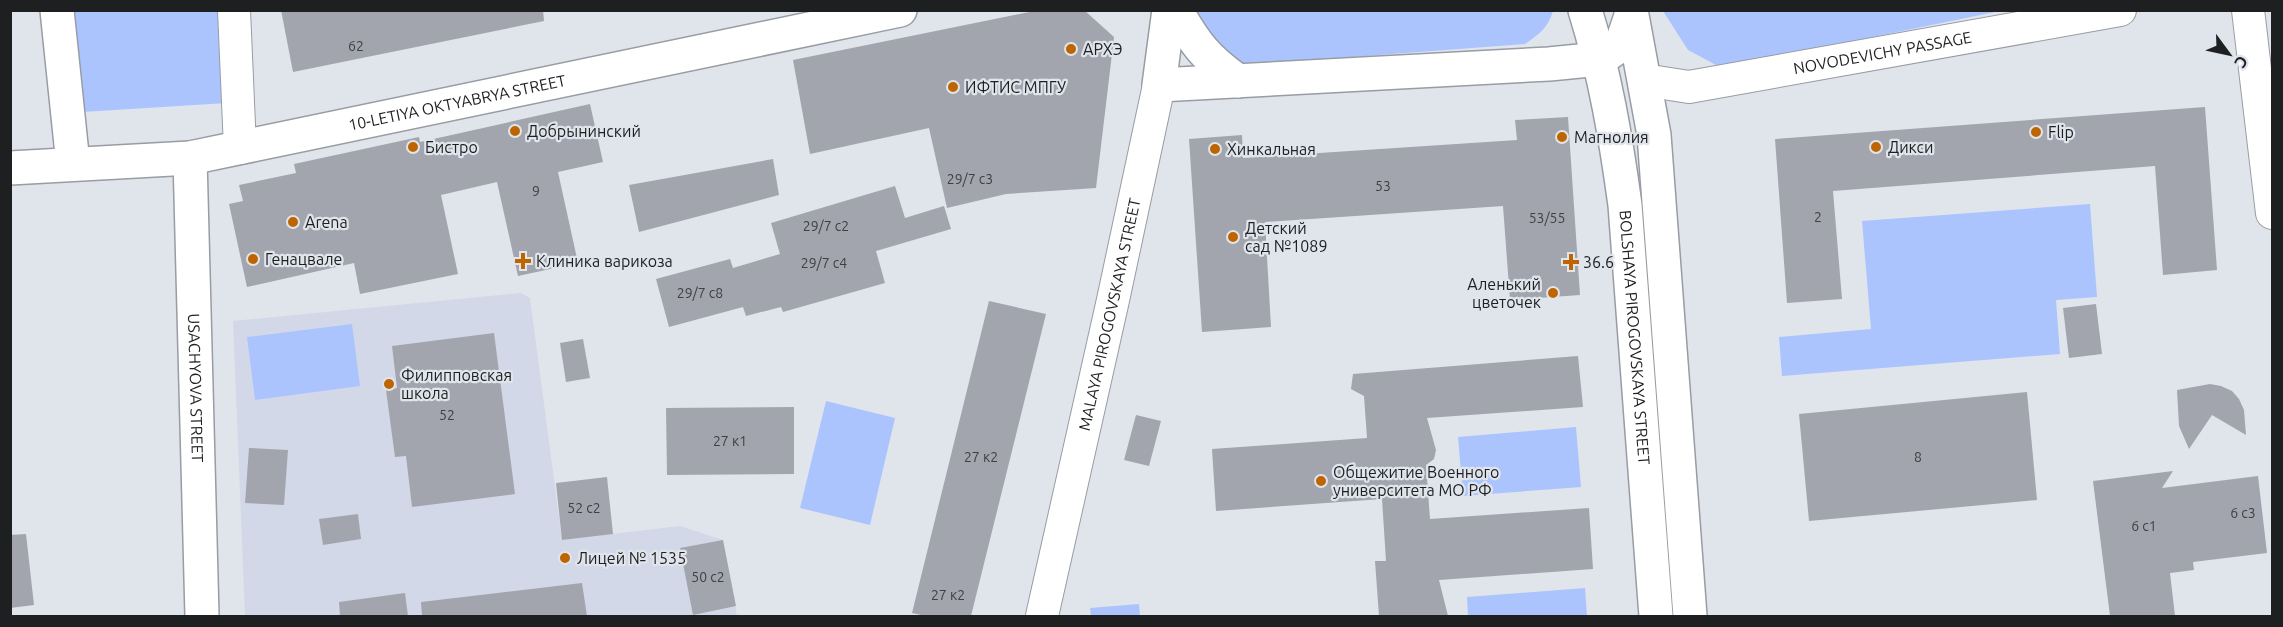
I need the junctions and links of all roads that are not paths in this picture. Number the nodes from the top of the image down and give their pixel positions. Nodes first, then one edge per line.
1 (57, 10) edge
2 (234, 10) edge
3 (900, 10) edge
4 (1169, 10) edge
5 (1176, 10) edge
6 (1585, 10) edge
7 (2120, 10) edge
8 (2248, 10) edge
9 (1631, 13) edge
10 (1600, 58) junction
11 (1644, 80) junction
12 (1238, 81) junction
13 (1159, 85) junction
14 (240, 147) junction
15 (190, 158) junction
16 (73, 164) junction
17 (10, 168) edge
18 (2272, 213) edge
19 (202, 616) edge
20 (1042, 616) edge
21 (1656, 616) edge
22 (1690, 616) edge

1 - 16 street
2 - 14 street
3 - 14 street, 10-LETIYA OKTYABRYA STREET
4 - 13 street, MALAYA PIROGOVSKAYA STREET
5 - 12 street
6 - 10 street, BOLSHAYA PIROGOVSKAYA STREET
7 - 11 street, NOVODEVICHY PASSAGE
8 - 18 street
9 - 10 street
9 - 11 street
10 - 11 street
10 - 12 street
10 - 21 street, BOLSHAYA PIROGOVSKAYA STREET
11 - 22 street
12 - 13 street
13 - 20 street, MALAYA PIROGOVSKAYA STREET
14 - 15 street, 10-LETIYA OKTYABRYA STREET
15 - 16 street, 10-LETIYA OKTYABRYA STREET
15 - 19 street, USACHYOVA STREET
16 - 17 street, 10-LETIYA OKTYABRYA STREET

